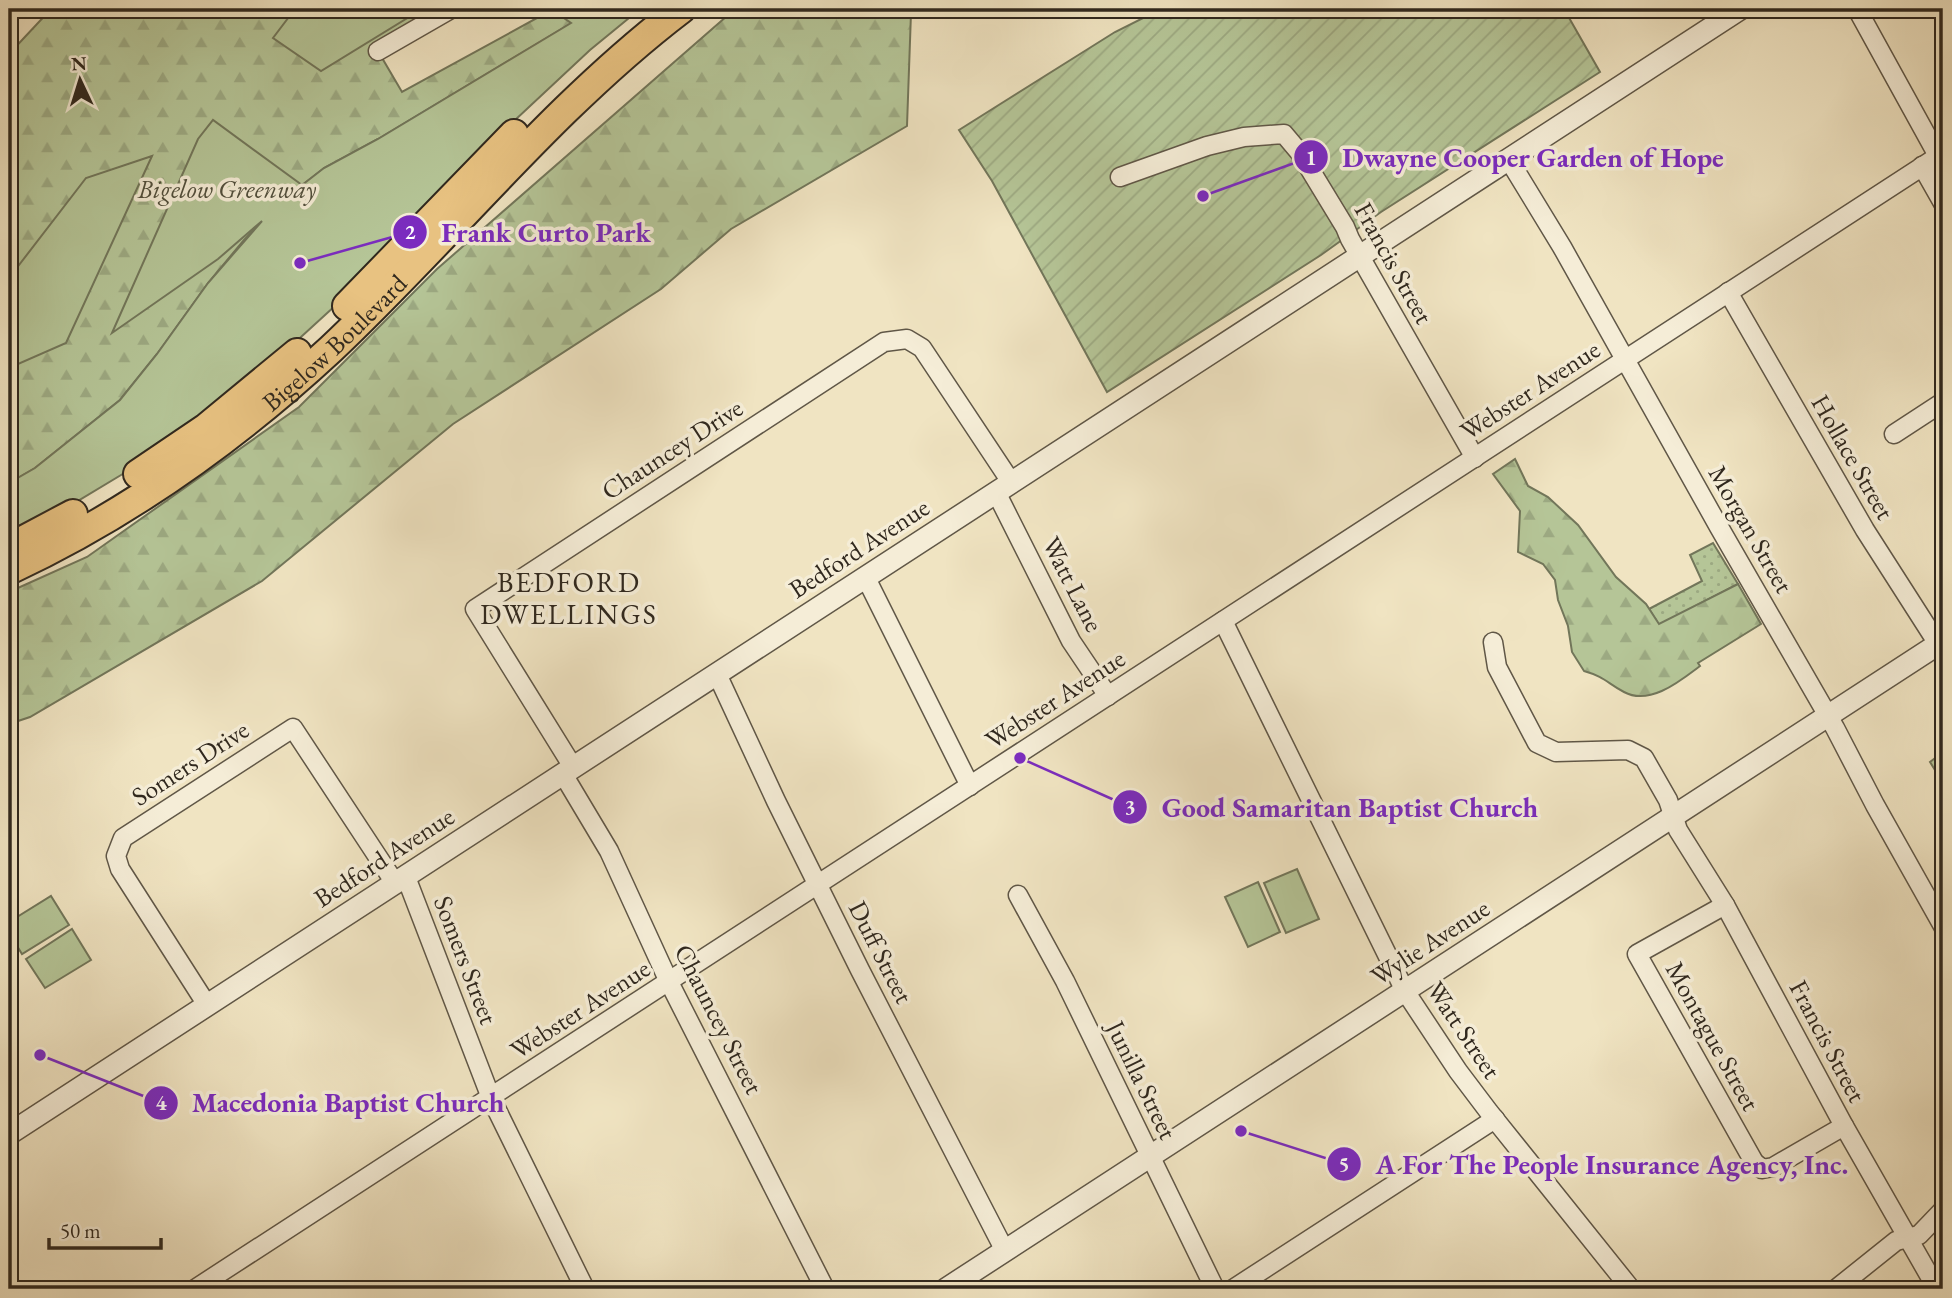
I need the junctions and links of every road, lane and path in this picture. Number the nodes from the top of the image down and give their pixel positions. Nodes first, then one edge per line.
1 (452, 9) edge
2 (654, 9) edge
3 (681, 9) edge
4 (1740, 9) edge
5 (1857, 9) edge
6 (378, 51) dead end
7 (1941, 154) edge
8 (1509, 160) junction
9 (1922, 166) junction
10 (1120, 177) dead end
11 (1943, 203) edge
12 (1360, 256) junction
13 (1728, 292) junction
14 (1625, 360) junction
15 (1943, 402) edge
16 (1894, 434) dead end
17 (1475, 458) junction
18 (1003, 487) junction
19 (9, 548) edge
20 (9, 570) edge
21 (866, 578) junction
22 (1223, 621) junction
23 (1493, 642) dead end
24 (1941, 642) edge
25 (717, 674) junction
26 (1108, 696) junction
27 (1828, 716) junction
28 (568, 770) junction
29 (970, 786) junction
30 (1674, 817) junction
31 (400, 880) junction
32 (818, 885) junction
33 (1018, 895) dead end
34 (1725, 905) junction
35 (1943, 926) edge
36 (669, 982) junction
37 (1405, 991) junction
38 (207, 1005) junction
39 (491, 1098) junction
40 (1494, 1119) junction
41 (1844, 1126) junction
42 (9, 1134) edge
43 (1150, 1156) junction
44 (1943, 1210) edge
45 (1907, 1238) junction
46 (1005, 1251) junction
47 (195, 1289) edge
48 (585, 1289) edge
49 (825, 1289) edge
50 (946, 1289) edge
51 (1216, 1289) edge
52 (1233, 1289) edge
53 (1631, 1289) edge
54 (1836, 1289) edge
55 (1937, 1289) edge

1 - 6 street
2 - 19 main road, Bigelow Boulevard
3 - 20 main road, Bigelow Boulevard
4 - 8 street, Bedford Avenue
5 - 7 street
7 - 9 street, Webster Avenue
8 - 12 street, Bedford Avenue
8 - 14 street, Morgan Street
9 - 11 street
9 - 13 street, Webster Avenue
10 - 12 street, Francis Street
12 - 17 street, Francis Street
12 - 18 street, Bedford Avenue
13 - 14 street, Webster Avenue
13 - 24 street, Hollace Street
14 - 17 street, Webster Avenue
14 - 27 street, Morgan Street
15 - 16 street
17 - 22 street, Webster Avenue
18 - 21 street, Bedford Avenue
18 - 26 street, Watt Lane
18 - 28 street, Chauncey Drive
21 - 25 street, Bedford Avenue
21 - 29 street
22 - 26 street, Webster Avenue
22 - 37 street, Watt Street
23 - 30 street, Francis Street
24 - 27 street, Wylie Avenue
25 - 28 street, Bedford Avenue
25 - 32 street, Duff Street
26 - 29 street, Webster Avenue
27 - 30 street, Wylie Avenue
27 - 35 street, Morgan Street
28 - 31 street, Bedford Avenue
28 - 36 street, Chauncey Street
29 - 32 street, Webster Avenue
30 - 34 street, Francis Street
30 - 37 street, Wylie Avenue
31 - 38 street, Bedford Avenue
31 - 38 street, Somers Drive
31 - 39 street, Somers Street
32 - 36 street, Webster Avenue
32 - 46 street, Duff Street
33 - 43 street, Junilla Street
34 - 41 street, Francis Street
34 - 41 street, Montague Street
36 - 39 street, Webster Avenue
36 - 49 street, Chauncey Street
37 - 40 street, Watt Street
37 - 43 street, Wylie Avenue
38 - 42 street, Bedford Avenue
39 - 47 street, Webster Avenue
39 - 48 street, Somers Street
40 - 52 street
40 - 53 street, Watt Street
41 - 45 street, Francis Street
43 - 46 street, Wylie Avenue
43 - 51 street, Junilla Street
44 - 45 street
45 - 54 street
45 - 55 street, Francis Street
46 - 50 street, Wylie Avenue

